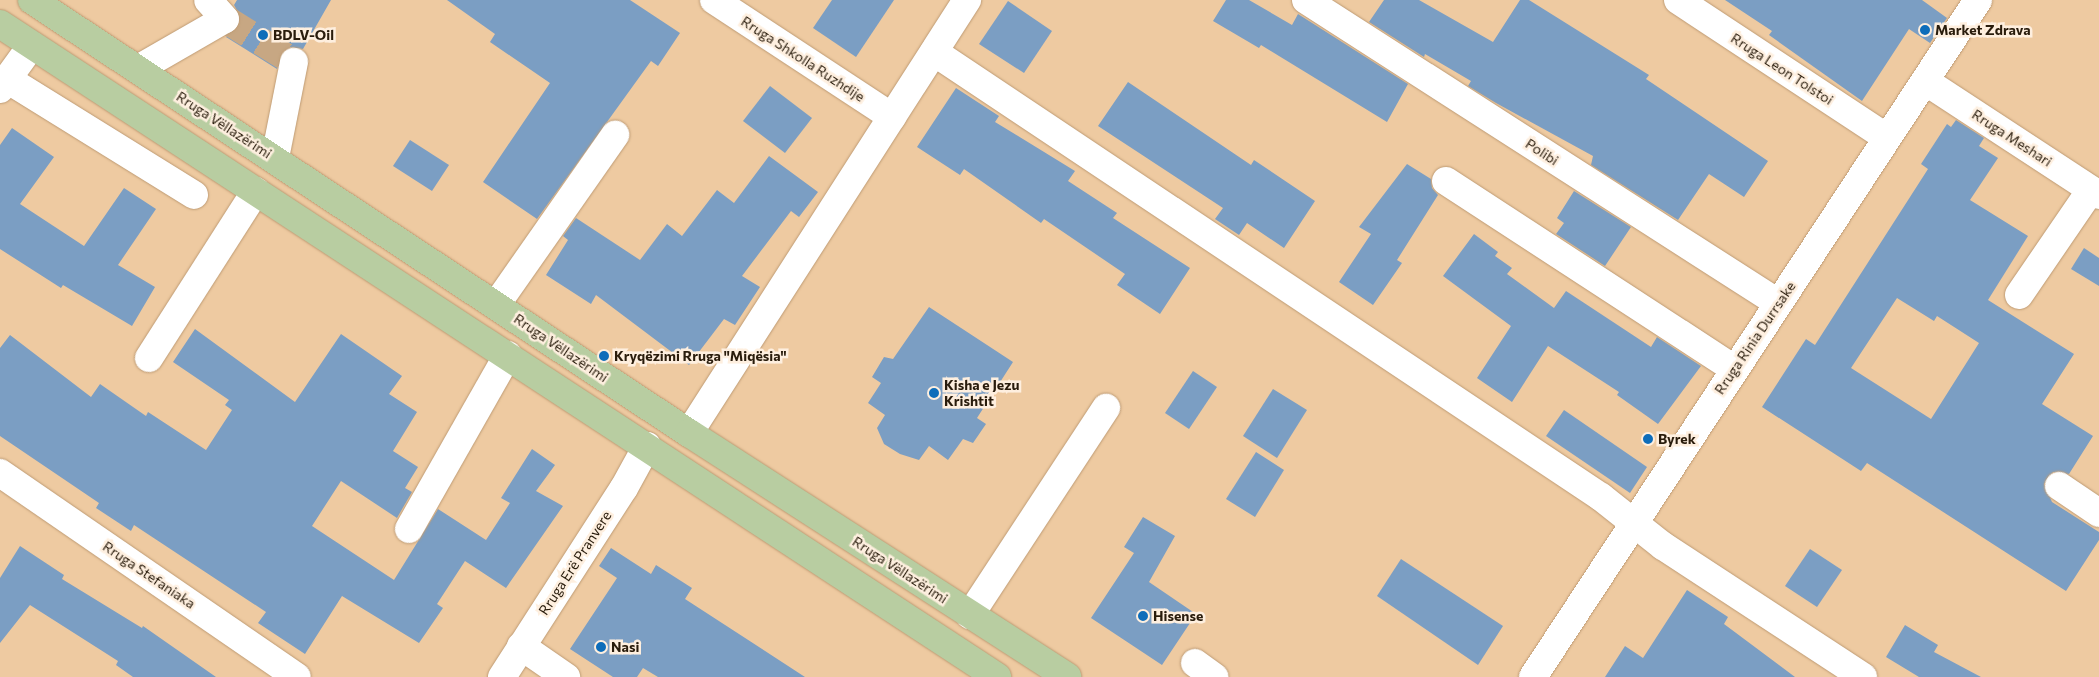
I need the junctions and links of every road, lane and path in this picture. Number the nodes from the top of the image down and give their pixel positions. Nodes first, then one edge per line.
1 (208, 0) edge
2 (714, 0) edge
3 (967, 0) edge
4 (1306, 0) edge
5 (1678, 0) edge
6 (1978, 0) edge
7 (48, 5) edge
8 (16, 34) edge
9 (934, 52) junction
10 (294, 62) dead end
11 (138, 69) junction
12 (1925, 81) junction
13 (4, 84) edge
14 (892, 117) junction
15 (615, 135) dead end
16 (1887, 138) junction
17 (275, 158) junction
18 (1446, 182) dead end
19 (256, 191) junction
20 (2095, 193) edge
21 (194, 195) dead end
22 (2019, 295) dead end
23 (1778, 303) junction
24 (496, 305) junction
25 (508, 355) junction
26 (149, 358) dead end
27 (1734, 369) junction
28 (1106, 408) dead end
29 (689, 433) junction
30 (647, 446) junction
31 (0, 473) edge
32 (2059, 486) dead end
33 (2099, 513) edge
34 (1632, 522) junction
35 (409, 529) dead end
36 (970, 615) junction
37 (521, 646) junction
38 (1537, 676) edge
39 (297, 677) edge
40 (502, 677) edge
41 (566, 677) edge
42 (997, 677) edge
43 (1067, 677) edge
44 (1863, 677) edge

1 - 11 street
2 - 14 street, Rruga Shkolla Ruzhdije
3 - 9 street
4 - 23 street, Polibi
5 - 16 street, Rruga Leon Tolstoi
6 - 12 street, Rruga Rinia Durrsake
7 - 11 main road, Rruga Vëllazërimi
8 - 13 street
8 - 19 main road
9 - 14 street
9 - 34 street
10 - 17 street
11 - 17 main road, Rruga Vëllazërimi
12 - 16 street, Rruga Rinia Durrsake
12 - 20 street, Rruga Meshari
13 - 21 street
14 - 29 street
15 - 24 street
16 - 23 street, Rruga Rinia Durrsake
17 - 24 main road, Rruga Vëllazërimi
18 - 27 street
19 - 25 main road
19 - 26 street
20 - 22 street
23 - 27 street, Rruga Rinia Durrsake
24 - 29 main road, Rruga Vëllazërimi
25 - 30 main road
25 - 35 street
27 - 34 street, Rruga Rinia Durrsake
28 - 36 street
29 - 36 main road, Rruga Vëllazërimi
30 - 37 street, Rruga Erë Pranvere
30 - 42 main road
31 - 39 street, Rruga Stefaniaka
32 - 33 street
34 - 38 street, Rruga Rinia Durrsake
34 - 44 street
36 - 43 main road, Rruga Vëllazërimi
37 - 40 street, Rruga Erë Pranvere
37 - 41 street

